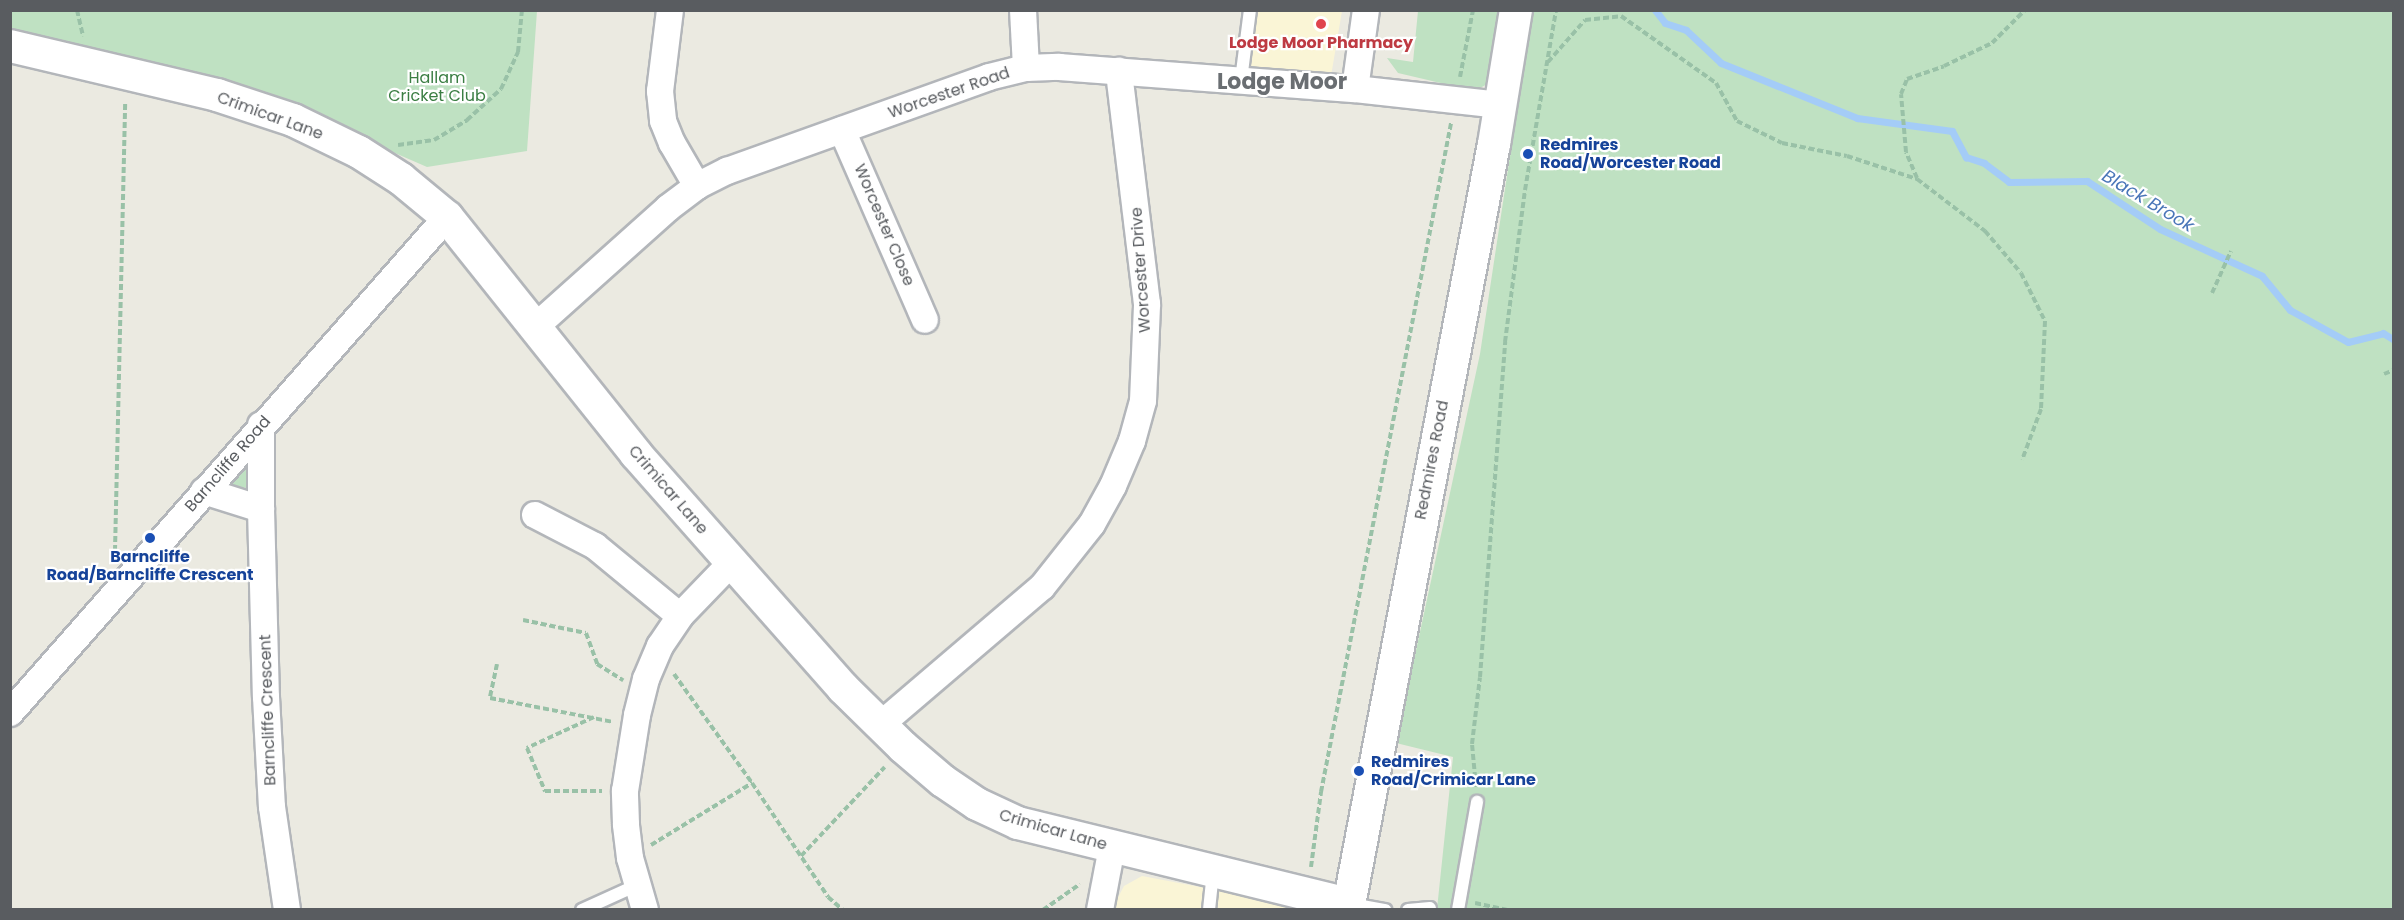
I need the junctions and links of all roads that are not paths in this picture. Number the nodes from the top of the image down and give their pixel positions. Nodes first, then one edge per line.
1 (670, 10) edge
2 (1023, 10) edge
3 (1250, 10) edge
4 (1366, 10) edge
5 (1516, 10) edge
6 (10, 45) edge
7 (1026, 68) junction
8 (1119, 71) junction
9 (1241, 80) junction
10 (1355, 88) junction
11 (1500, 105) junction
12 (842, 130) junction
13 (697, 186) junction
14 (447, 217) junction
15 (925, 320) dead end
16 (534, 328) junction
17 (261, 425) junction
18 (204, 491) junction
19 (261, 508) junction
20 (535, 514) dead end
21 (731, 562) junction
22 (680, 616) junction
23 (10, 713) edge
24 (879, 726) junction
25 (1477, 802) road end
26 (1111, 856) junction
27 (1213, 870) junction
28 (637, 885) junction
29 (1348, 907) edge
30 (1430, 908) edge
31 (287, 909) edge
32 (582, 909) edge
33 (645, 909) edge
34 (1100, 909) edge
35 (1209, 909) edge
36 (1385, 909) edge
37 (1408, 909) edge
38 (1458, 909) edge

1 - 13 street
2 - 7 street
3 - 9 lane
4 - 10 street
5 - 11 street, Redmires Road
6 - 14 street, Crimicar Lane
7 - 8 street, Worcester Road
7 - 12 street, Worcester Road
8 - 9 street, Worcester Road
8 - 24 street, Worcester Drive
9 - 10 street, Worcester Road
10 - 11 street, Worcester Road
11 - 29 street, Redmires Road
12 - 13 street, Worcester Road
12 - 15 street, Worcester Close
13 - 16 street, Worcester Road
14 - 16 street, Crimicar Lane
14 - 17 street, Barncliffe Road
16 - 21 street, Crimicar Lane
17 - 18 street, Barncliffe Road
17 - 19 street, Barncliffe Crescent
18 - 19 street
18 - 23 street, Barncliffe Road
19 - 31 street, Barncliffe Crescent
20 - 22 street
21 - 22 street
21 - 24 street, Crimicar Lane
22 - 28 street
24 - 26 street, Crimicar Lane
25 - 38 lane
26 - 27 street, Crimicar Lane
26 - 34 street
27 - 29 street, Crimicar Lane
27 - 35 lane
28 - 32 lane
28 - 33 street
29 - 36 lane
30 - 37 lane

